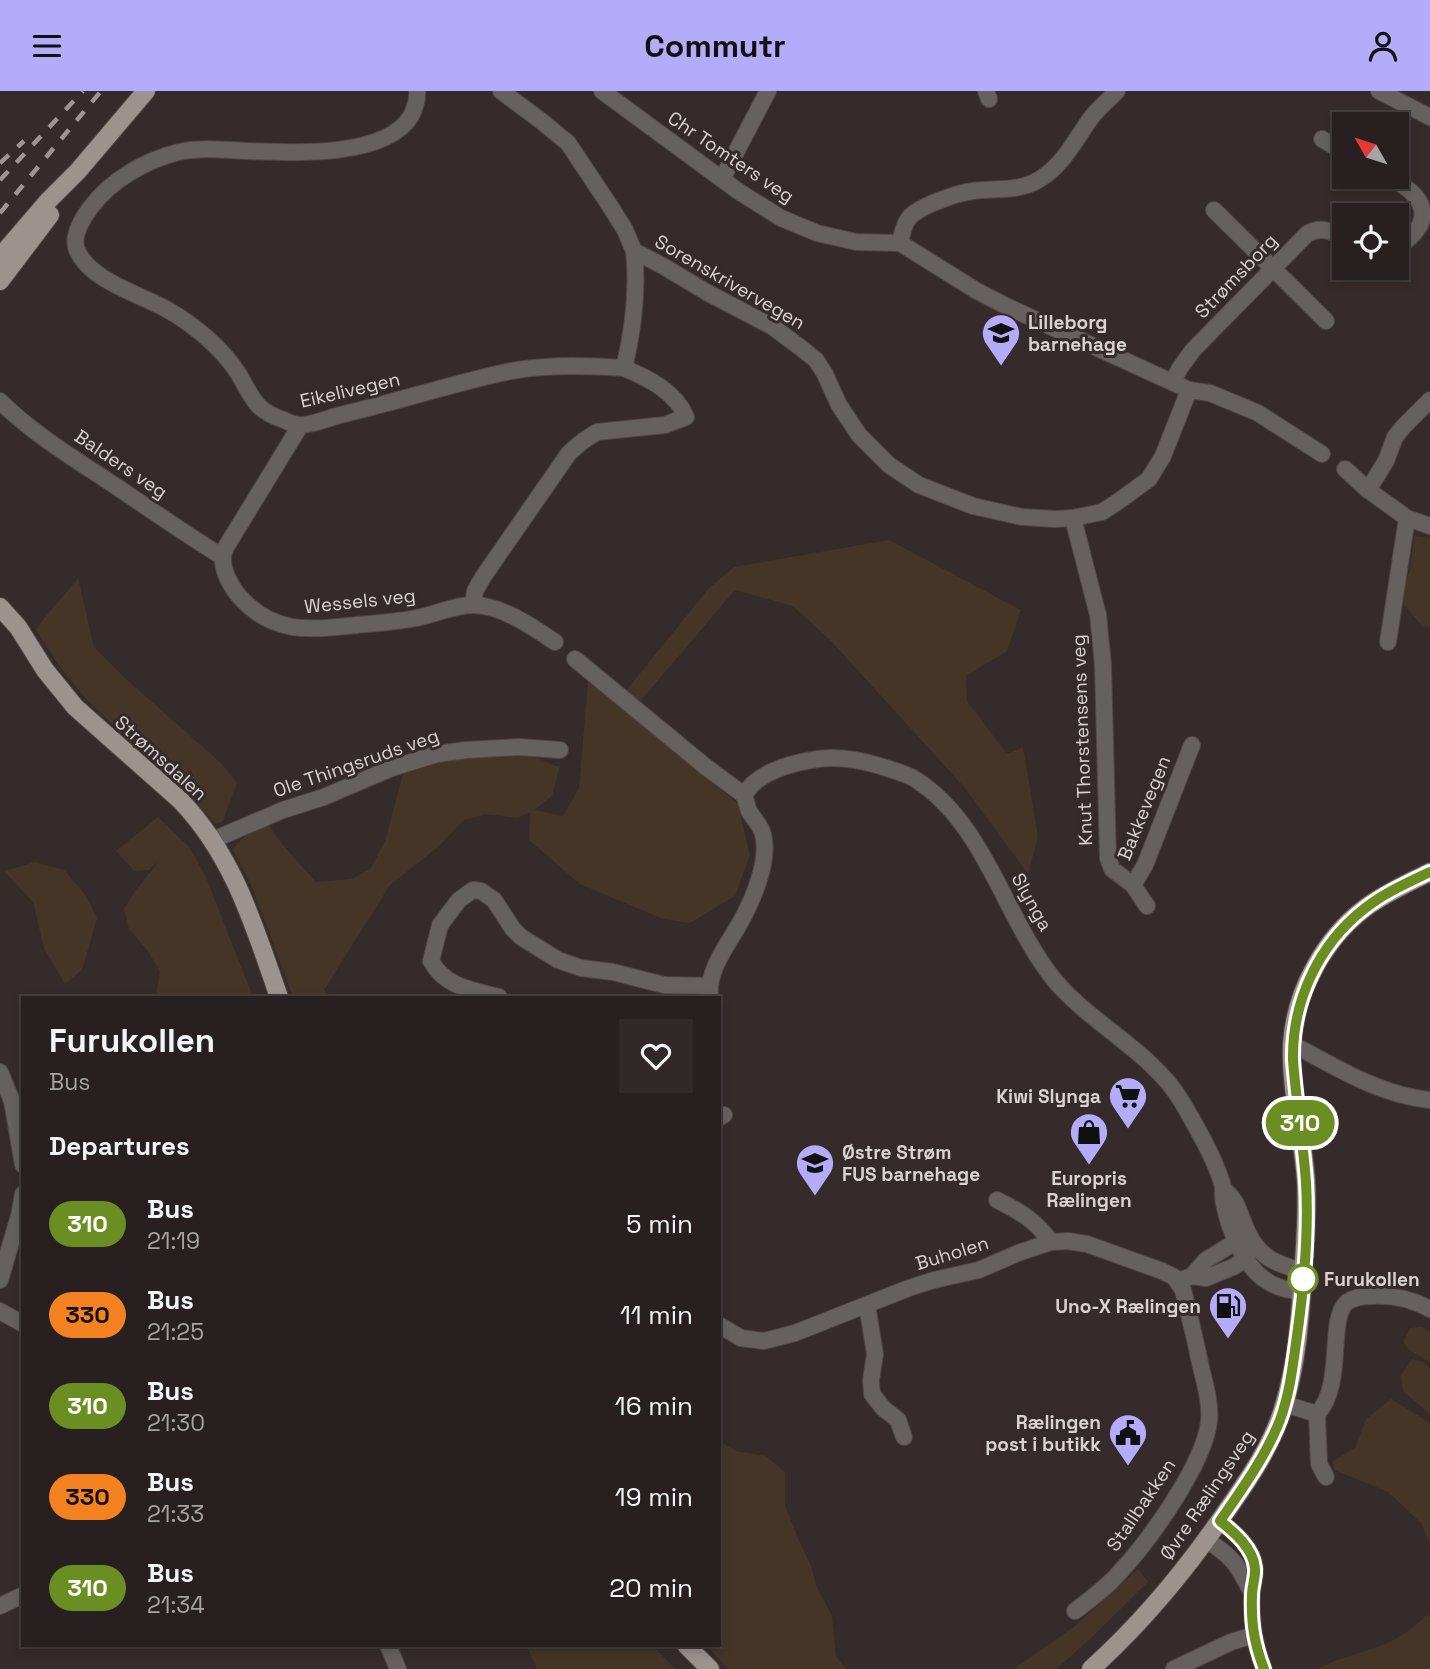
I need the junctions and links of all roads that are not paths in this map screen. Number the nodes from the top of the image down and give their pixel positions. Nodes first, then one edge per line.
1 (146, 91) edge
2 (417, 91) edge
3 (501, 91) edge
4 (602, 91) edge
5 (768, 91) edge
6 (1117, 91) edge
7 (1379, 91) edge
8 (1430, 117) edge
9 (1322, 139) dead end
10 (1332, 145) edge
11 (78, 171) junction
12 (722, 179) junction
13 (1409, 189) edge
14 (1214, 211) dead end
15 (1332, 233) edge
16 (1409, 238) edge
17 (900, 243) junction
18 (634, 251) junction
19 (0, 257) edge
20 (1274, 268) junction
21 (0, 281) edge
22 (1326, 321) dead end
23 (624, 368) junction
24 (1174, 381) junction
25 (1189, 390) junction
26 (1430, 400) edge
27 (0, 401) edge
28 (300, 426) junction
29 (1322, 454) dead end
30 (1345, 469) dead end
31 (1368, 490) junction
32 (1073, 518) junction
33 (1407, 518) junction
34 (1430, 526) edge
35 (223, 557) junction
36 (473, 605) junction
37 (0, 607) edge
38 (555, 642) dead end
39 (1388, 642) dead end
40 (575, 659) dead end
41 (1192, 745) dead end
42 (560, 750) dead end
43 (744, 795) junction
44 (213, 840) junction
45 (1430, 872) edge
46 (1133, 885) junction
47 (1147, 905) dead end
48 (709, 992) edge
49 (279, 996) edge
50 (495, 996) edge
51 (1292, 1044) junction
52 (0, 1072) edge
53 (1430, 1100) edge
54 (21, 1153) edge
55 (997, 1201) dead end
56 (21, 1205) edge
57 (1051, 1242) junction
58 (1245, 1248) junction
59 (1303, 1271) junction
60 (1185, 1278) junction
61 (0, 1280) edge
62 (1302, 1292) junction
63 (867, 1305) junction
64 (1430, 1309) edge
65 (0, 1311) edge
66 (21, 1323) edge
67 (721, 1326) edge
68 (1285, 1404) junction
69 (1317, 1414) junction
70 (904, 1437) dead end
71 (1326, 1477) dead end
72 (1220, 1521) junction
73 (1206, 1541) junction
74 (1252, 1593) junction
75 (21, 1596) edge
76 (0, 1606) edge
77 (1075, 1611) dead end
78 (1254, 1635) junction
79 (389, 1647) edge
80 (688, 1647) edge
81 (398, 1669) edge
82 (710, 1669) edge
83 (1091, 1669) edge
84 (1174, 1669) edge
85 (1264, 1669) edge

1 - 11 main road
2 - 28 street, Eikelivegen
3 - 18 street, Sorenskrivervegen
4 - 12 street, Chr Tomters veg
5 - 12 street
6 - 17 street
7 - 8 street
9 - 10 street
11 - 19 main road
11 - 21 main road
12 - 17 street, Chr Tomters veg
13 - 16 street
14 - 20 street
15 - 20 street, Strømsborg
17 - 24 street
18 - 23 street
18 - 32 street, Sorenskrivervegen
20 - 22 street
20 - 24 street, Strømsborg
23 - 28 street, Eikelivegen
23 - 36 street
24 - 25 street
25 - 29 street
25 - 32 street, Sorenskrivervegen
26 - 31 street
27 - 35 street, Balders veg
28 - 35 street
30 - 31 street
31 - 33 street
32 - 46 street, Knut Thorstensens veg
33 - 34 street
33 - 39 street
35 - 36 street, Wessels veg
36 - 38 street, Wessels veg
37 - 44 main road, Strømsdalen
40 - 43 street
41 - 46 street, Bakkevegen
42 - 44 street, Ole Thingsruds veg
43 - 48 street
43 - 58 street, Slynga
44 - 49 main road, Strømsdalen
45 - 51 main road, Øvre Rælingsveg
46 - 47 street, Knut Thorstensens veg
48 - 50 street
51 - 53 street
51 - 59 main road, Øvre Rælingsveg
52 - 54 street
55 - 57 street
56 - 61 street
57 - 60 street, Buholen
57 - 63 street, Buholen
58 - 59 street
58 - 60 street
58 - 62 street, Slynga
59 - 62 main road, Øvre Rælingsveg
60 - 77 street, Stallbakken
62 - 68 main road, Øvre Rælingsveg
63 - 67 street, Buholen
63 - 70 street
64 - 69 street
65 - 66 street
68 - 69 street
68 - 72 main road, Øvre Rælingsveg
69 - 71 street
72 - 73 main road, Øvre Rælingsveg
72 - 74 street
73 - 74 street
73 - 83 main road, Øvre Rælingsveg
74 - 78 street
75 - 76 street
78 - 84 street
78 - 85 street
79 - 81 street
80 - 82 main road

